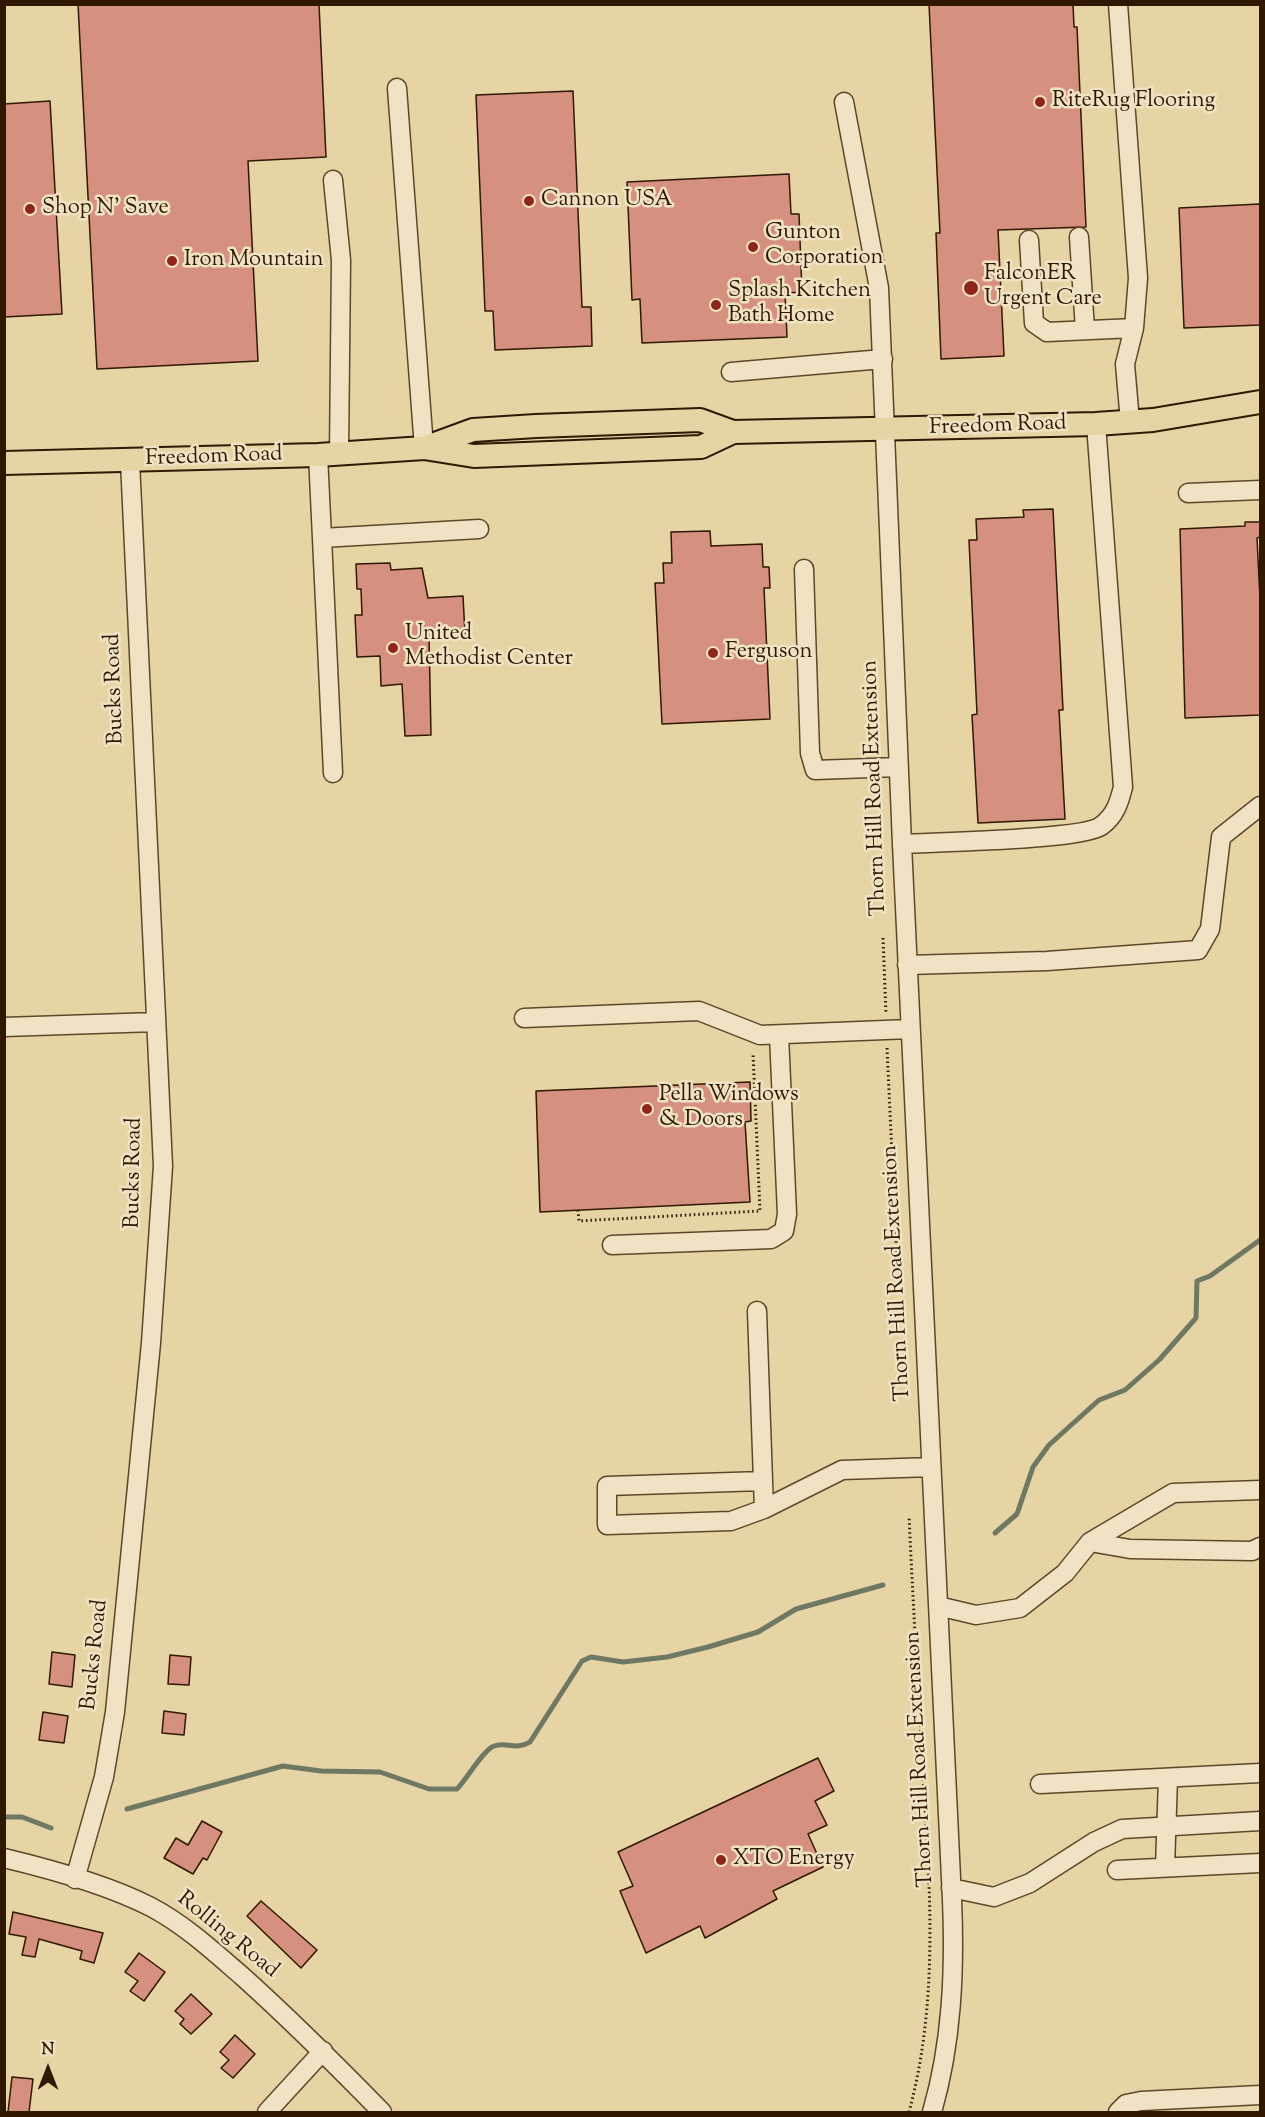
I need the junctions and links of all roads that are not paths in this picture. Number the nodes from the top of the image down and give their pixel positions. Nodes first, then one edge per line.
1 (1118, 4) edge
2 (398, 88) dead end
3 (844, 102) dead end
4 (333, 180) dead end
5 (1079, 237) dead end
6 (1029, 240) dead end
7 (1134, 328) junction
8 (1085, 330) junction
9 (882, 359) junction
10 (731, 372) dead end
11 (1260, 402) edge
12 (1130, 422) junction
13 (1096, 424) junction
14 (885, 430) junction
15 (424, 448) junction
16 (328, 455) junction
17 (130, 461) junction
18 (4, 463) edge
19 (1260, 490) edge
20 (1188, 493) dead end
21 (479, 529) dead end
22 (322, 538) junction
23 (804, 569) dead end
24 (898, 767) junction
25 (333, 773) dead end
26 (1260, 806) edge
27 (902, 844) junction
28 (907, 965) junction
29 (524, 1018) dead end
30 (155, 1022) junction
31 (4, 1027) edge
32 (910, 1029) junction
33 (779, 1043) junction
34 (612, 1245) dead end
35 (757, 1311) dead end
36 (931, 1467) junction
37 (763, 1481) junction
38 (1260, 1490) edge
39 (764, 1509) junction
40 (1090, 1542) junction
41 (1260, 1547) edge
42 (938, 1606) junction
43 (1260, 1773) edge
44 (1168, 1778) junction
45 (1040, 1784) dead end
46 (1260, 1821) edge
47 (1167, 1826) junction
48 (4, 1858) edge
49 (1260, 1863) edge
50 (1164, 1867) junction
51 (1117, 1870) dead end
52 (75, 1879) junction
53 (951, 1888) junction
54 (323, 2051) junction
55 (1260, 2095) edge
56 (267, 2112) edge
57 (382, 2112) edge
58 (932, 2112) edge
59 (1118, 2112) edge

1 - 7 street
2 - 15 street
3 - 9 street, Thorn Hill Road Extension
4 - 16 street
5 - 8 street
6 - 8 street
7 - 8 street
7 - 12 street
9 - 10 street
9 - 14 street, Thorn Hill Road Extension
11 - 12 main road, Freedom Road
12 - 13 main road, Freedom Road
13 - 14 main road, Freedom Road
13 - 27 street
14 - 15 main road, Freedom Road
14 - 24 street, Thorn Hill Road Extension
15 - 16 main road, Freedom Road
16 - 17 main road, Freedom Road
16 - 22 street
17 - 18 main road, Freedom Road
17 - 30 street, Bucks Road
19 - 20 street
21 - 22 street
22 - 25 street
23 - 24 street
24 - 27 street, Thorn Hill Road Extension
26 - 28 street
27 - 28 street, Thorn Hill Road Extension
28 - 32 street, Thorn Hill Road Extension
29 - 33 street
30 - 31 street
30 - 52 street, Bucks Road
32 - 33 street
32 - 36 street, Thorn Hill Road Extension
33 - 34 street
35 - 37 street
36 - 39 street
36 - 42 street, Thorn Hill Road Extension
37 - 39 street
37 - 39 street
38 - 40 street
40 - 41 street
40 - 42 street
42 - 53 street, Thorn Hill Road Extension
43 - 44 street
44 - 45 street
44 - 47 street
46 - 47 street
47 - 50 street
47 - 53 street
48 - 52 street, Rolling Road
49 - 50 street
50 - 51 street
52 - 54 street, Rolling Road
53 - 58 street, Thorn Hill Road Extension
54 - 56 street
54 - 57 street, Rolling Road
55 - 59 street

